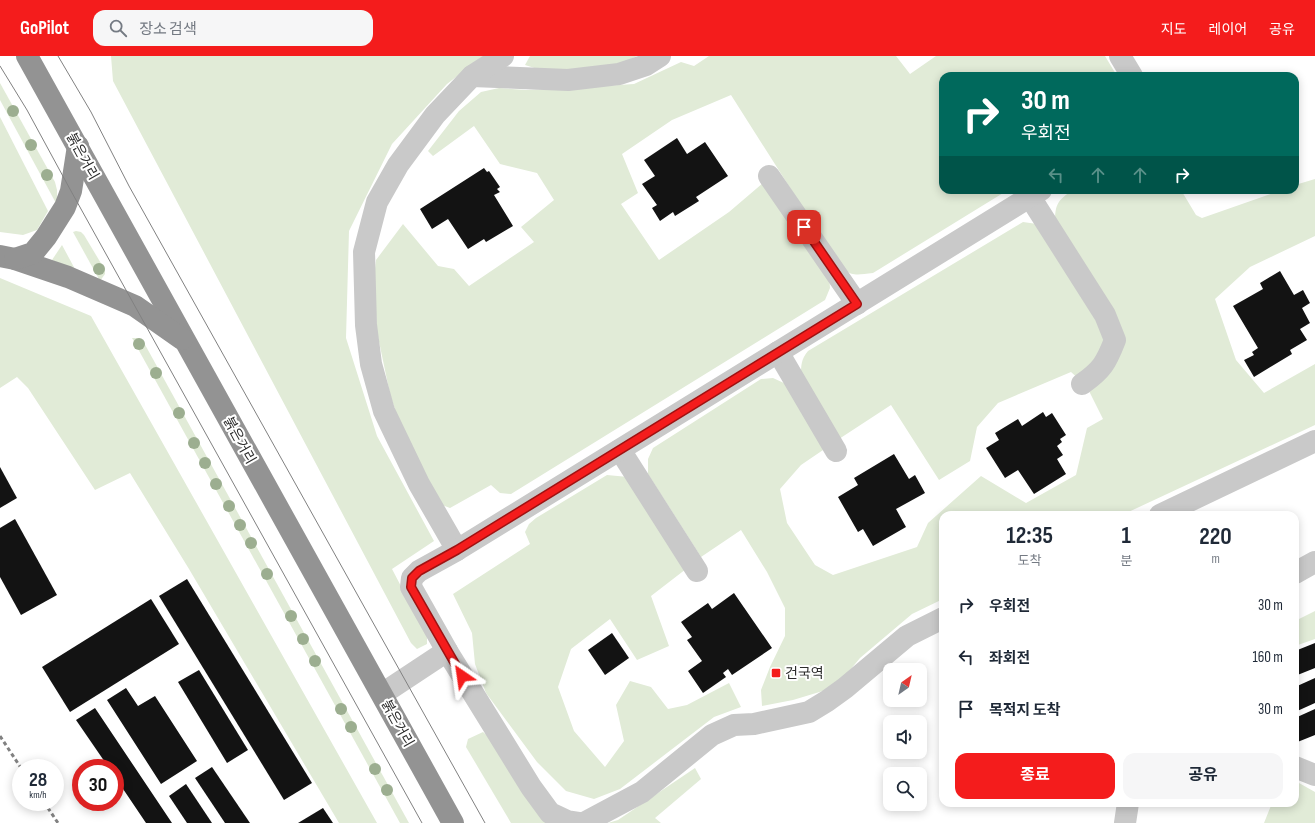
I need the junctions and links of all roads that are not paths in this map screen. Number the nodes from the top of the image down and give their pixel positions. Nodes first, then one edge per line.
1 (27, 56) edge
2 (503, 56) edge
3 (660, 56) edge
4 (1120, 56) edge
5 (1130, 72) edge
6 (472, 76) junction
7 (78, 146) junction
8 (769, 176) dead end
9 (1034, 194) edge
10 (1037, 194) edge
11 (7, 257) edge
12 (857, 304) junction
13 (186, 342) junction
14 (778, 352) junction
15 (1082, 384) dead end
16 (1315, 441) edge
17 (620, 450) junction
18 (836, 451) dead end
19 (1168, 511) edge
20 (457, 550) junction
21 (1315, 562) edge
22 (697, 571) dead end
23 (1299, 571) edge
24 (939, 620) edge
25 (447, 651) junction
26 (382, 694) junction
27 (1299, 769) edge
28 (1315, 775) edge
29 (1127, 807) edge
30 (454, 823) edge
31 (580, 823) edge
32 (584, 823) edge
33 (1125, 823) edge

1 - 7 highway, 붉은거리
2 - 6 street
3 - 6 street
4 - 5 street
6 - 20 street
7 - 11 highway
7 - 13 highway, 붉은거리
8 - 12 street
9 - 12 street
10 - 15 street
11 - 13 highway
12 - 14 street
13 - 26 highway, 붉은거리
14 - 17 street
14 - 18 street
16 - 19 street
17 - 20 street
17 - 22 street
20 - 25 street
21 - 23 street
24 - 32 street
25 - 26 street
25 - 31 street
26 - 30 highway, 붉은거리
27 - 28 street
29 - 33 street

